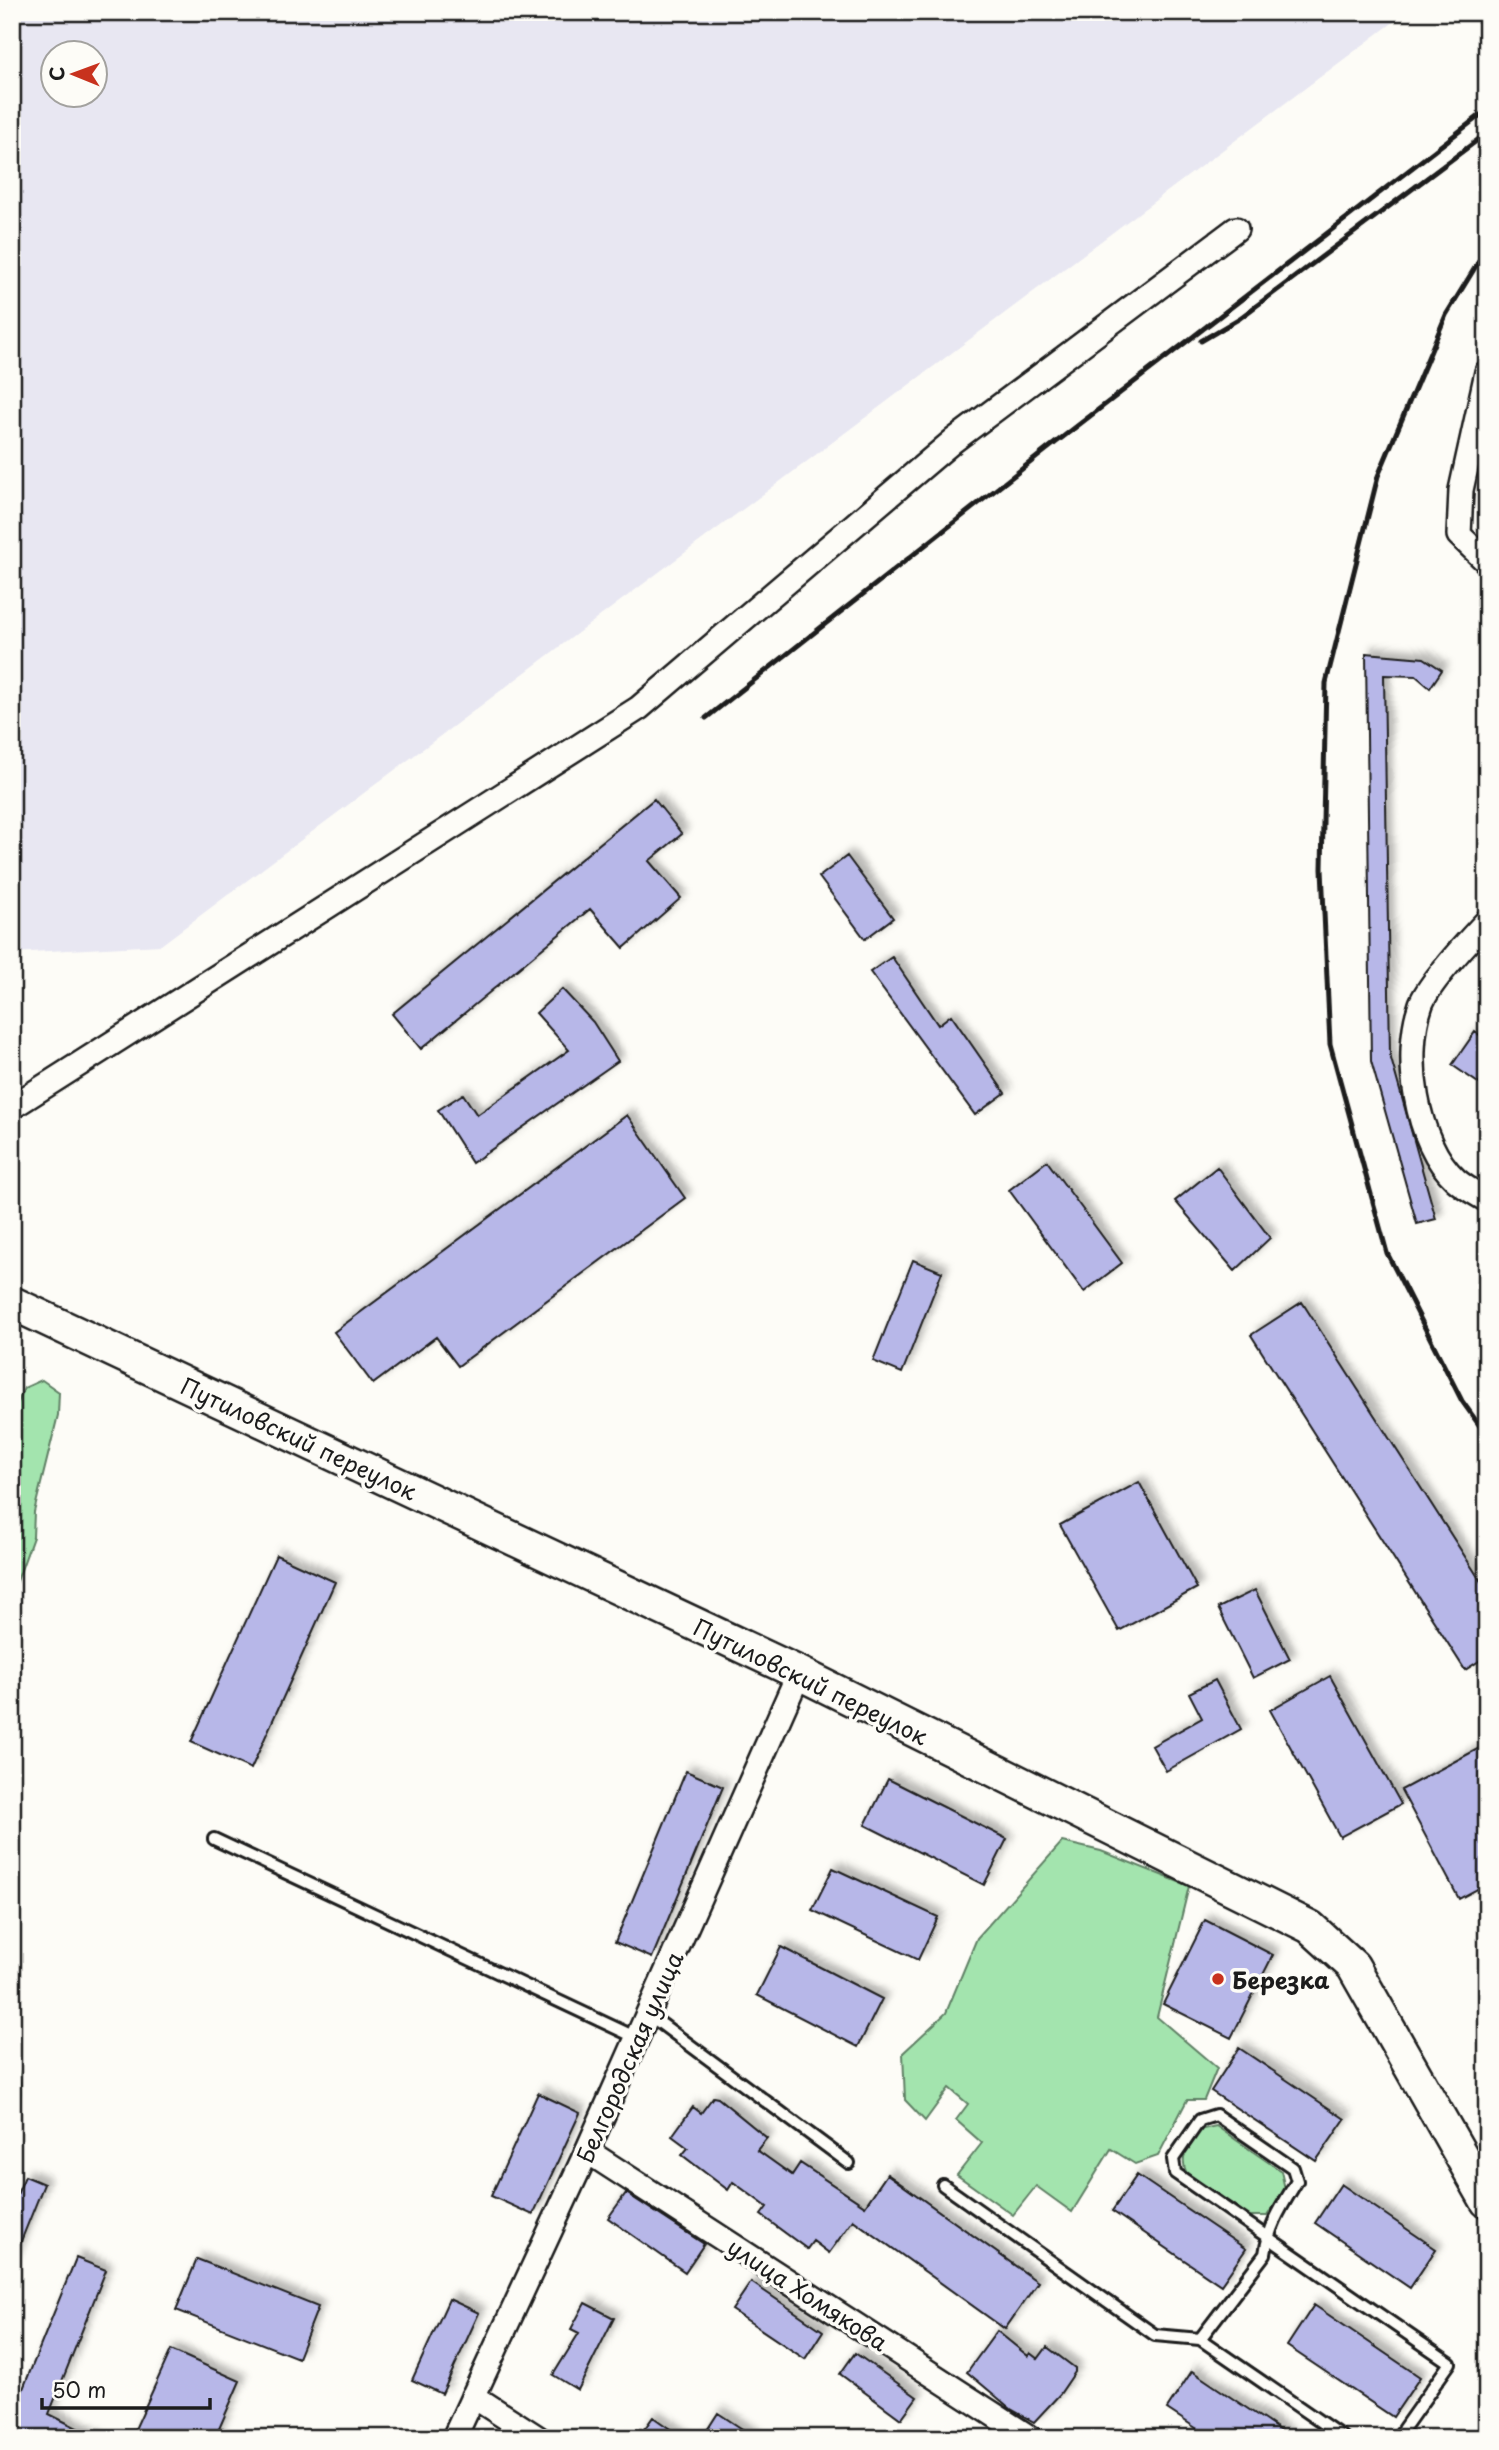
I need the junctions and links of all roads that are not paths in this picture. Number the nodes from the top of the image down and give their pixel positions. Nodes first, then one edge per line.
1 (1236, 229) dead end
2 (1487, 372) edge
3 (1487, 562) edge
4 (1487, 921) edge
5 (12, 1107) edge
6 (1487, 1200) edge
7 (12, 1303) edge
8 (799, 1673) junction
9 (214, 1839) dead end
10 (648, 2014) junction
11 (637, 2038) junction
12 (587, 2151) junction
13 (849, 2163) dead end
14 (943, 2185) dead end
15 (1487, 2201) edge
16 (1268, 2237) junction
17 (1200, 2339) junction
18 (473, 2396) junction
19 (454, 2438) edge
20 (538, 2438) edge
21 (1030, 2438) edge
22 (1344, 2438) edge
23 (1397, 2438) edge

1 - 5 street
2 - 3 street
4 - 6 street
7 - 8 main road, Путиловский переулок
8 - 10 street, Белгородская улица
8 - 15 main road, Путиловский переулок
9 - 11 lane
10 - 11 street, Белгородская улица
10 - 13 lane
11 - 12 street, Белгородская улица
12 - 18 street, Белгородская улица
12 - 21 street, улица Хомякова
14 - 17 lane
16 - 16 lane
16 - 17 lane
16 - 23 lane
17 - 22 lane
18 - 19 street, Белгородская улица
18 - 20 street

